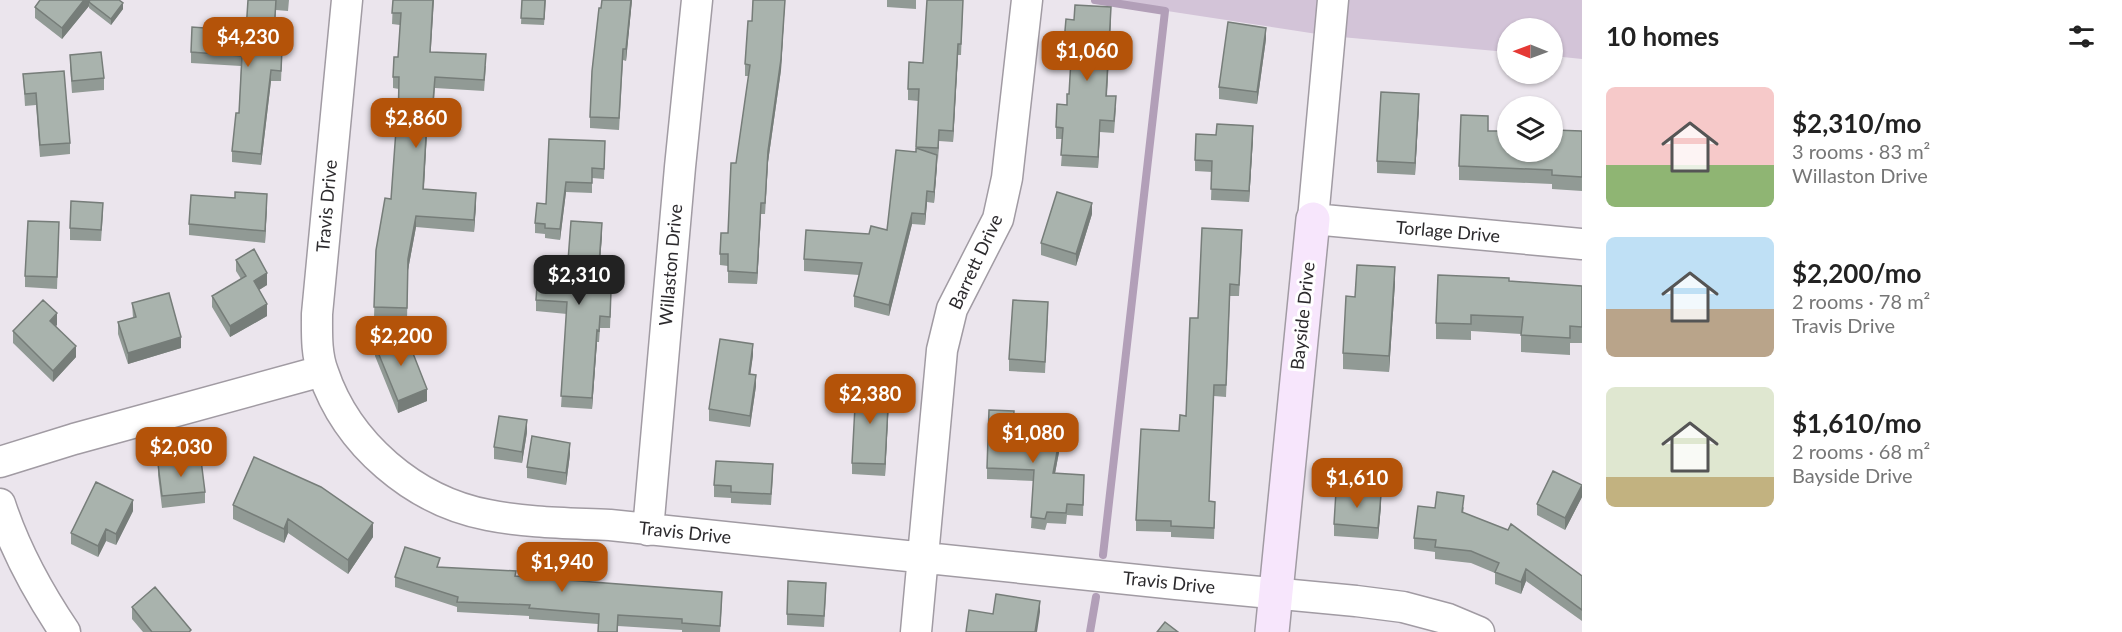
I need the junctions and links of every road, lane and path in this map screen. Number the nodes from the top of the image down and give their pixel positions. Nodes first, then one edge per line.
1 (347, 0) edge
2 (697, 0) edge
3 (1027, 0) edge
4 (1333, 0) edge
5 (1313, 219) junction
6 (1582, 244) edge
7 (322, 371) junction
8 (0, 462) edge
9 (0, 504) edge
10 (648, 530) junction
11 (923, 557) junction
12 (1276, 593) junction
13 (64, 632) edge
14 (916, 632) edge
15 (1272, 632) edge
16 (1479, 632) edge

1 - 7 street, Travis Drive
2 - 10 street, Willaston Drive
3 - 11 street, Barrett Drive
4 - 5 street, Bayside Drive
5 - 6 street, Torlage Drive
5 - 12 street, Bayside Drive
7 - 8 street
7 - 10 street, Travis Drive
9 - 13 street
10 - 11 street, Travis Drive
11 - 12 street, Travis Drive
11 - 14 street, Barrett Drive
12 - 15 street, Bayside Drive
12 - 16 street, Travis Drive

